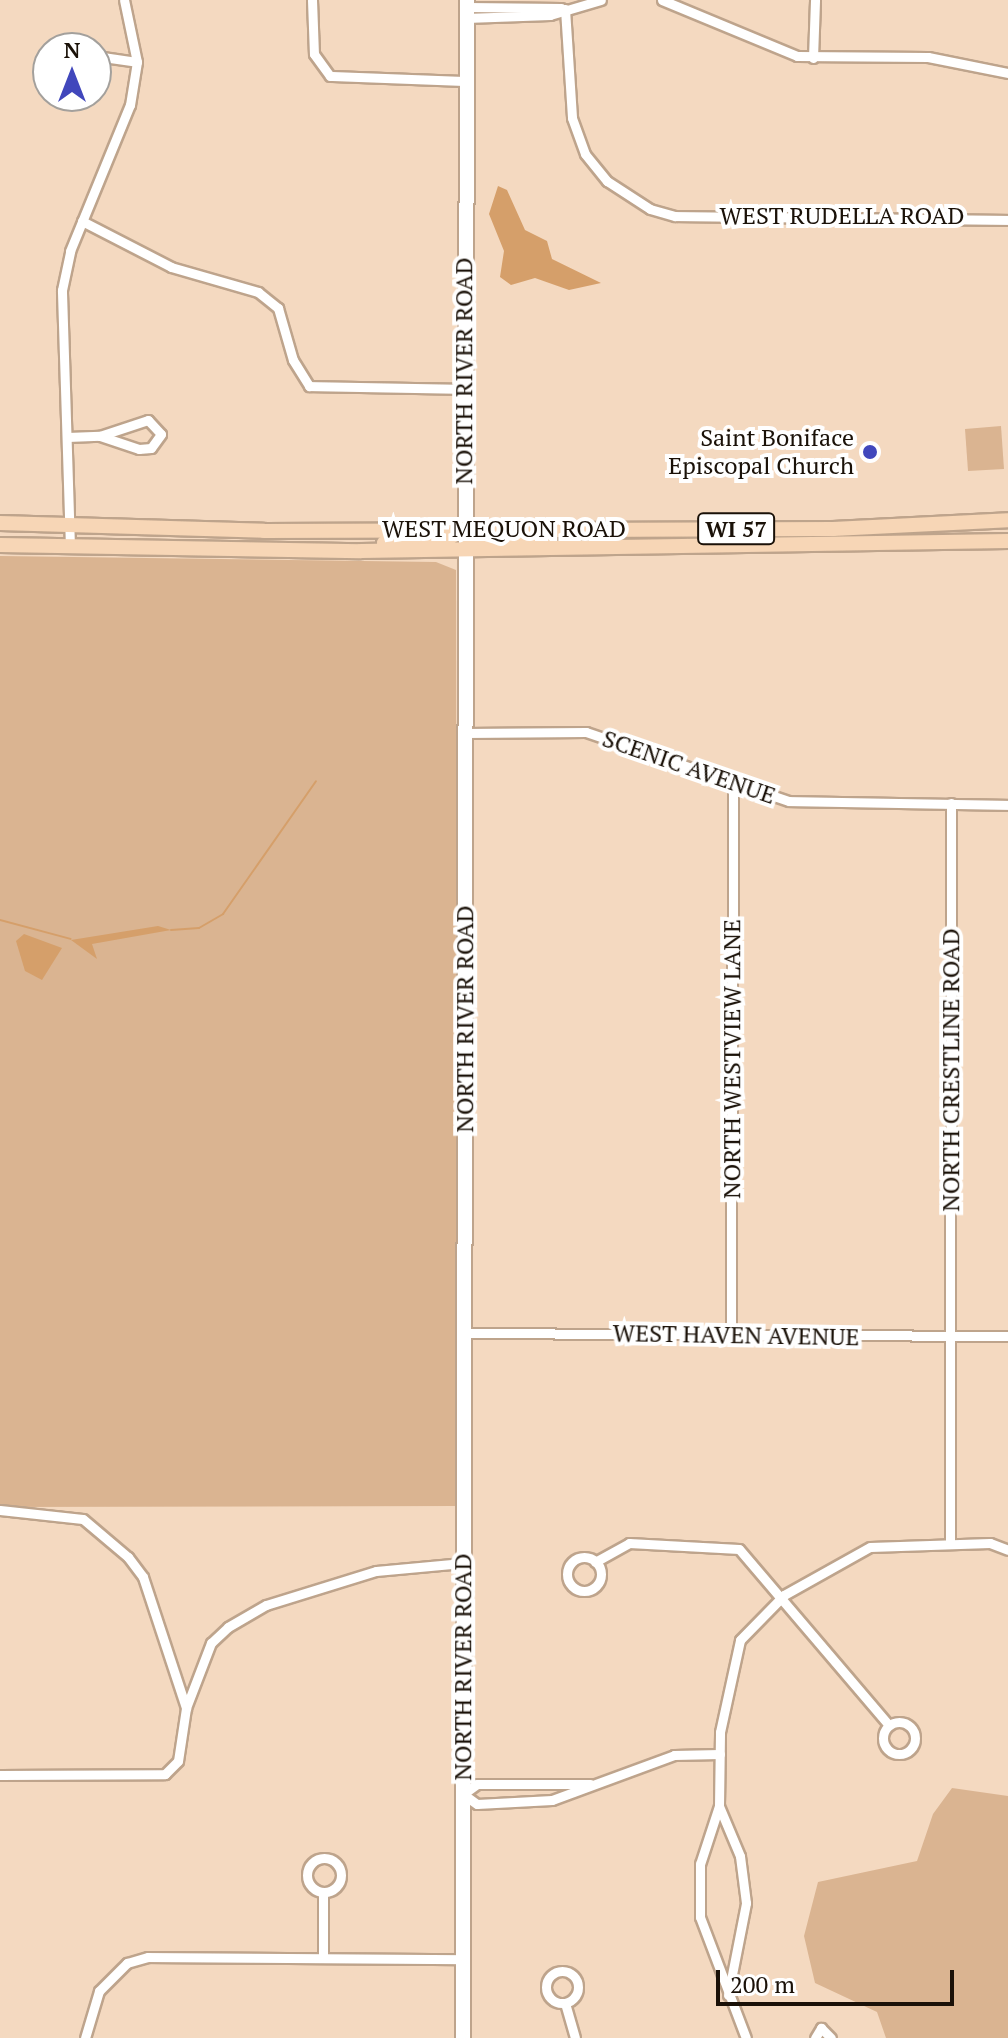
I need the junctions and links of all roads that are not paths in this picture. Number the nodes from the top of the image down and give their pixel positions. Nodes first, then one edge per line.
1 (124, 0) edge
2 (312, 0) edge
3 (601, 0) edge
4 (662, 0) edge
5 (815, 0) edge
6 (466, 8) edge
7 (565, 9) junction
8 (813, 58) junction
9 (112, 61) edge
10 (137, 62) junction
11 (1008, 73) edge
12 (466, 81) junction
13 (1008, 220) edge
14 (82, 221) junction
15 (465, 389) junction
16 (100, 436) junction
17 (67, 437) junction
18 (1008, 520) edge
19 (0, 523) edge
20 (71, 525) junction
21 (463, 528) junction
22 (575, 528) junction
23 (1008, 541) edge
24 (0, 545) edge
25 (70, 547) junction
26 (464, 549) junction
27 (361, 551) junction
28 (465, 733) junction
29 (733, 784) junction
30 (951, 803) junction
31 (1008, 805) edge
32 (464, 1333) junction
33 (731, 1335) junction
34 (1008, 1336) edge
35 (950, 1337) junction
36 (0, 1510) edge
37 (950, 1544) junction
38 (1008, 1550) edge
39 (595, 1562) dead end
40 (463, 1563) junction
41 (784, 1595) junction
42 (186, 1708) junction
43 (889, 1725) dead end
44 (720, 1754) junction
45 (0, 1775) edge
46 (590, 1784) junction
47 (463, 1794) junction
48 (719, 1806) junction
49 (323, 1893) dead end
50 (323, 1958) junction
51 (463, 1959) junction
52 (728, 1995) junction
53 (565, 2003) dead end
54 (85, 2038) edge
55 (463, 2038) edge
56 (575, 2038) edge
57 (746, 2038) edge
58 (815, 2038) edge
59 (831, 2038) edge

1 - 10 street
2 - 12 street
3 - 7 street
4 - 8 street
5 - 8 street
6 - 7 street
6 - 12 street, NORTH RIVER ROAD
7 - 13 street, WEST RUDELLA ROAD
8 - 11 street
9 - 10 street
10 - 14 street
12 - 15 street, NORTH RIVER ROAD
14 - 15 street
14 - 17 street
15 - 21 street, NORTH RIVER ROAD
16 - 16 street
16 - 17 street
17 - 20 street
18 - 22 main road, WEST MEQUON ROAD / WI 57
19 - 20 main road, WEST MEQUON ROAD / WI 57
20 - 21 main road, WEST MEQUON ROAD / WI 57
20 - 25 street
21 - 22 main road, WEST MEQUON ROAD / WI 57
21 - 26 street, NORTH RIVER ROAD
21 - 27 main road
22 - 26 main road
23 - 26 main road, WEST MEQUON ROAD / WI 57
24 - 25 main road, WEST MEQUON ROAD / WI 57
25 - 27 main road, WEST MEQUON ROAD / WI 57
26 - 27 main road, WEST MEQUON ROAD / WI 57
26 - 28 street, NORTH RIVER ROAD
28 - 29 street, SCENIC AVENUE
28 - 32 street, NORTH RIVER ROAD
29 - 30 street, SCENIC AVENUE
29 - 33 street, NORTH WESTVIEW LANE
30 - 31 street, SCENIC AVENUE
30 - 35 street, NORTH CRESTLINE ROAD
32 - 33 street, WEST HAVEN AVENUE
32 - 40 street, NORTH RIVER ROAD
33 - 35 street, WEST HAVEN AVENUE
34 - 35 street, WEST HAVEN AVENUE
35 - 37 street, NORTH CRESTLINE ROAD
36 - 42 street
37 - 38 street
37 - 41 street
39 - 41 street
40 - 42 street
40 - 47 street, NORTH RIVER ROAD
41 - 43 street
41 - 44 street
42 - 45 street
44 - 46 street
44 - 48 street
46 - 47 street
46 - 47 street
47 - 51 street, NORTH RIVER ROAD
48 - 52 street
48 - 52 street
49 - 50 street
50 - 51 street
50 - 54 street
51 - 55 street, NORTH RIVER ROAD
52 - 57 street
53 - 56 street
58 - 59 street

